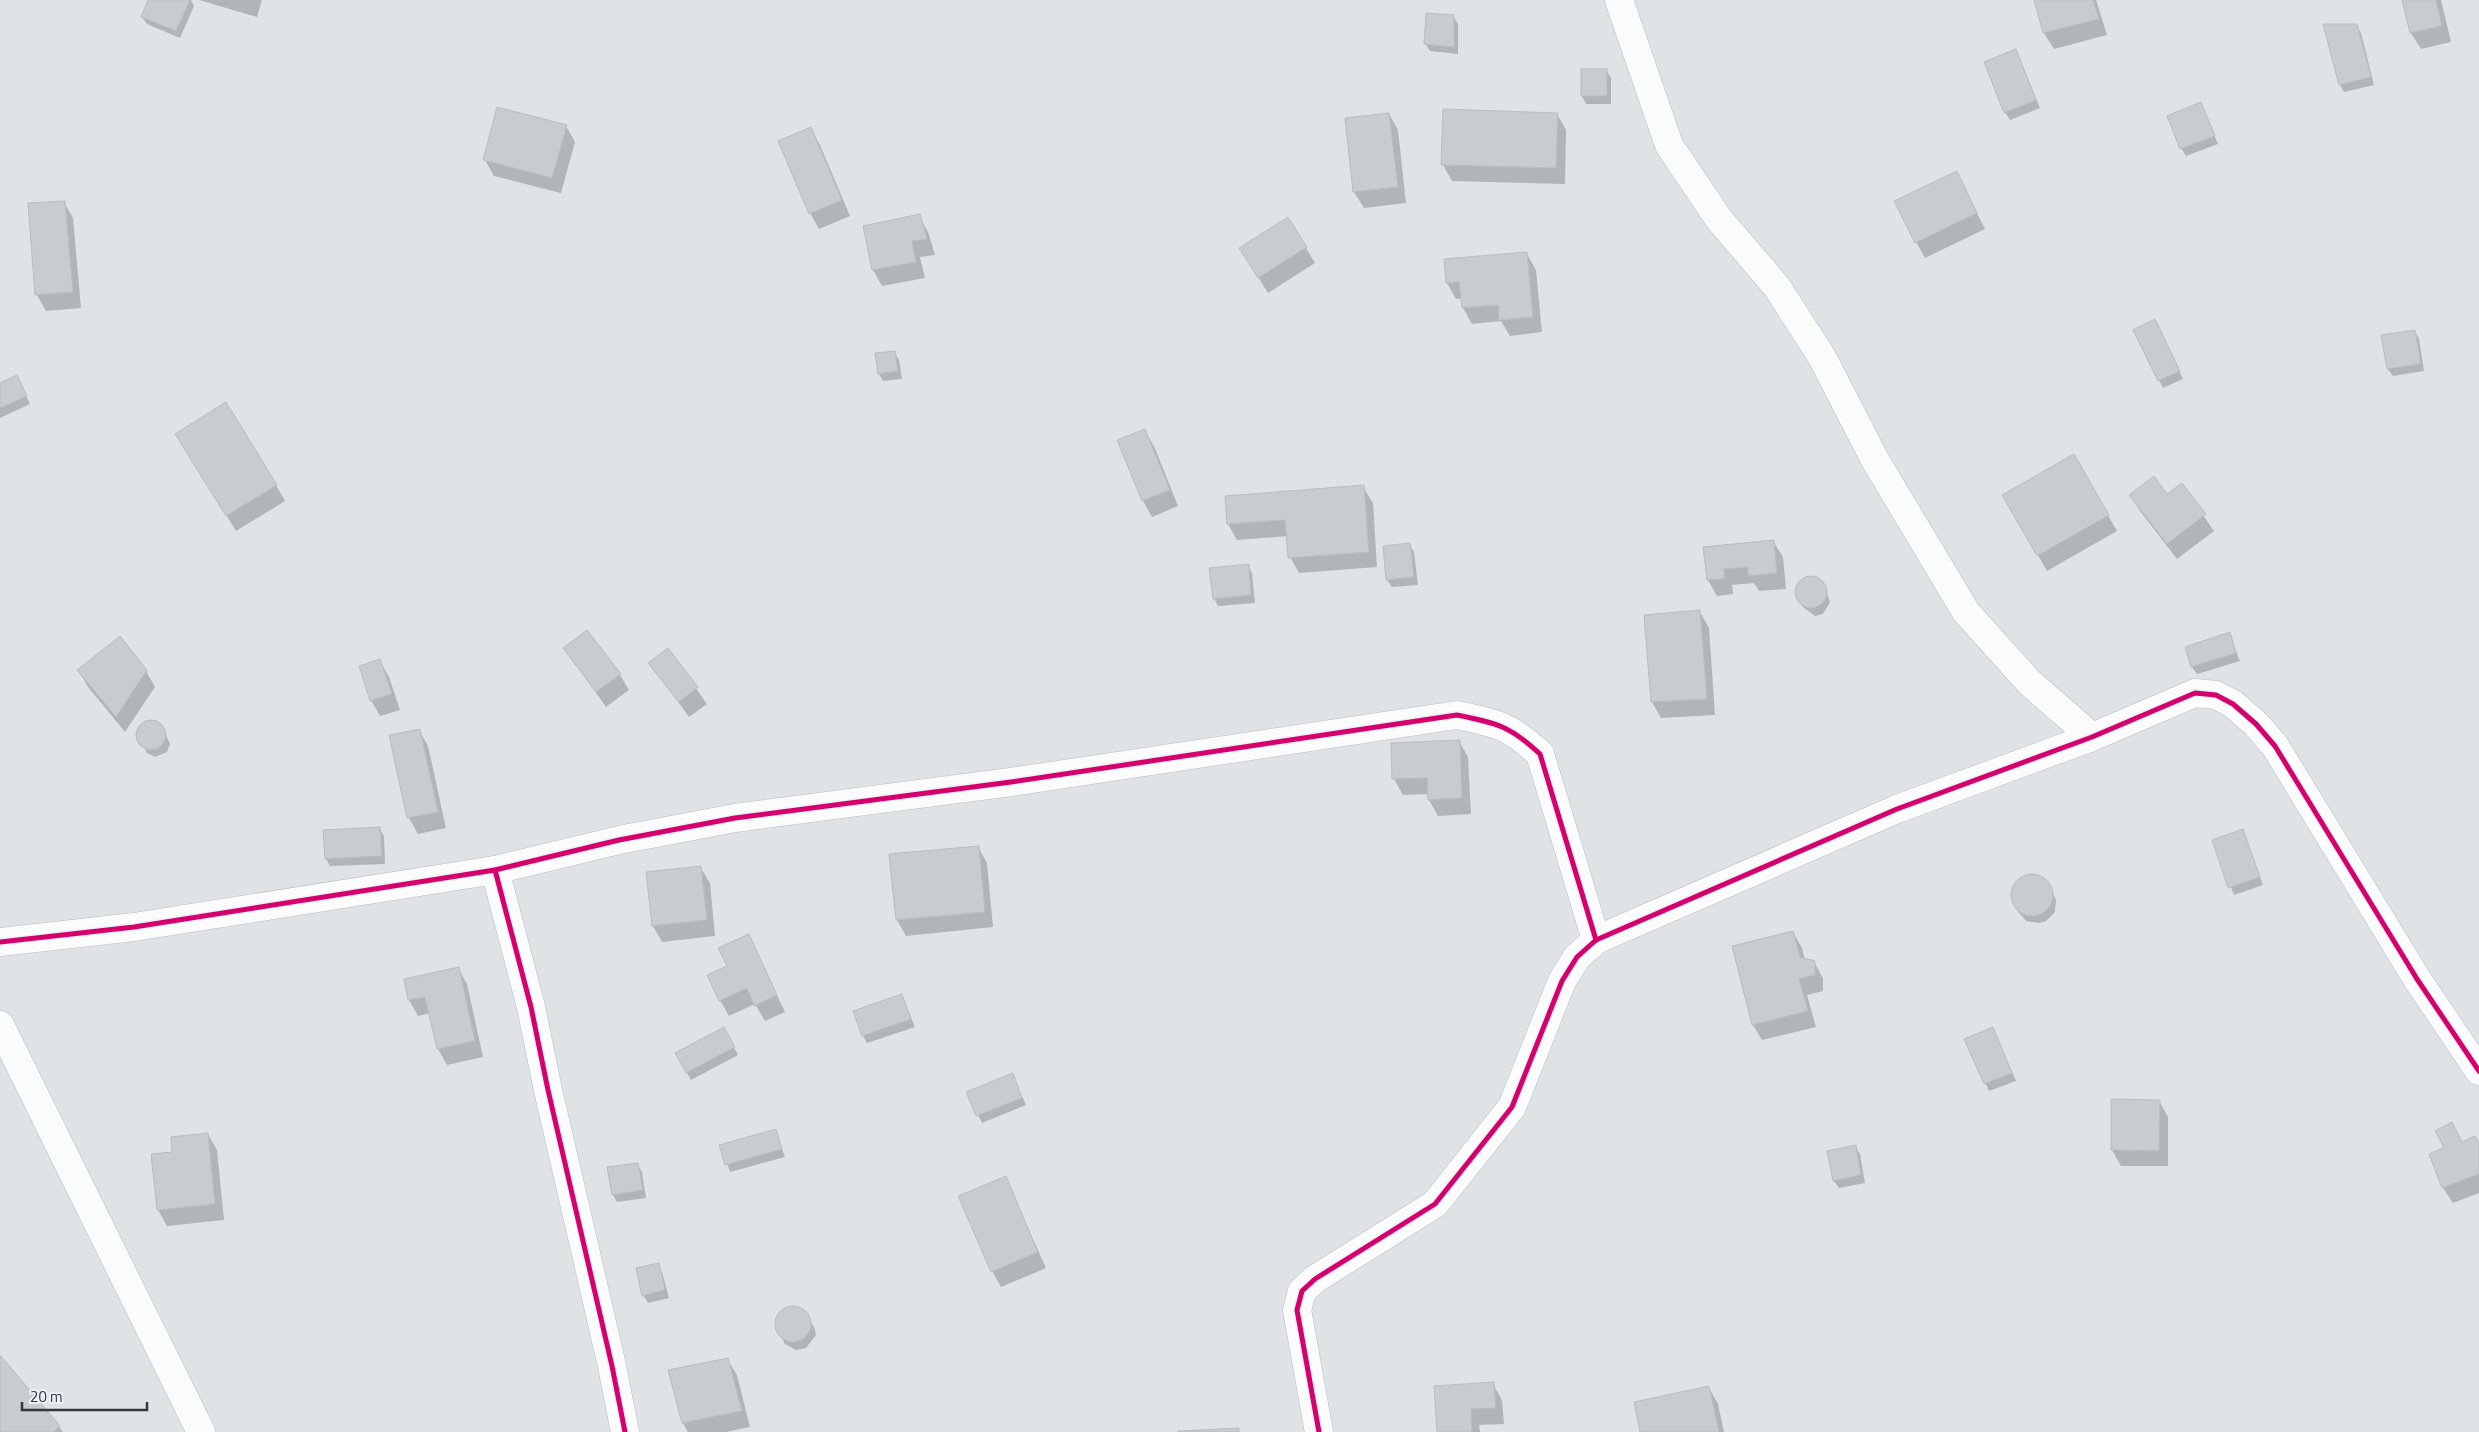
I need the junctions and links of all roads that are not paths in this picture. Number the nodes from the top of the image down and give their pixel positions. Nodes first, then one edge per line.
1 (1619, 0) edge
2 (2092, 737) junction
3 (495, 870) junction
4 (1596, 940) junction
5 (0, 942) edge
6 (0, 1025) edge
7 (2479, 1071) edge
8 (201, 1432) edge
9 (625, 1432) edge
10 (1320, 1432) edge

1 - 2 street
2 - 4 street
2 - 7 street
3 - 4 street
3 - 5 street
3 - 9 street
4 - 10 street
6 - 8 street

